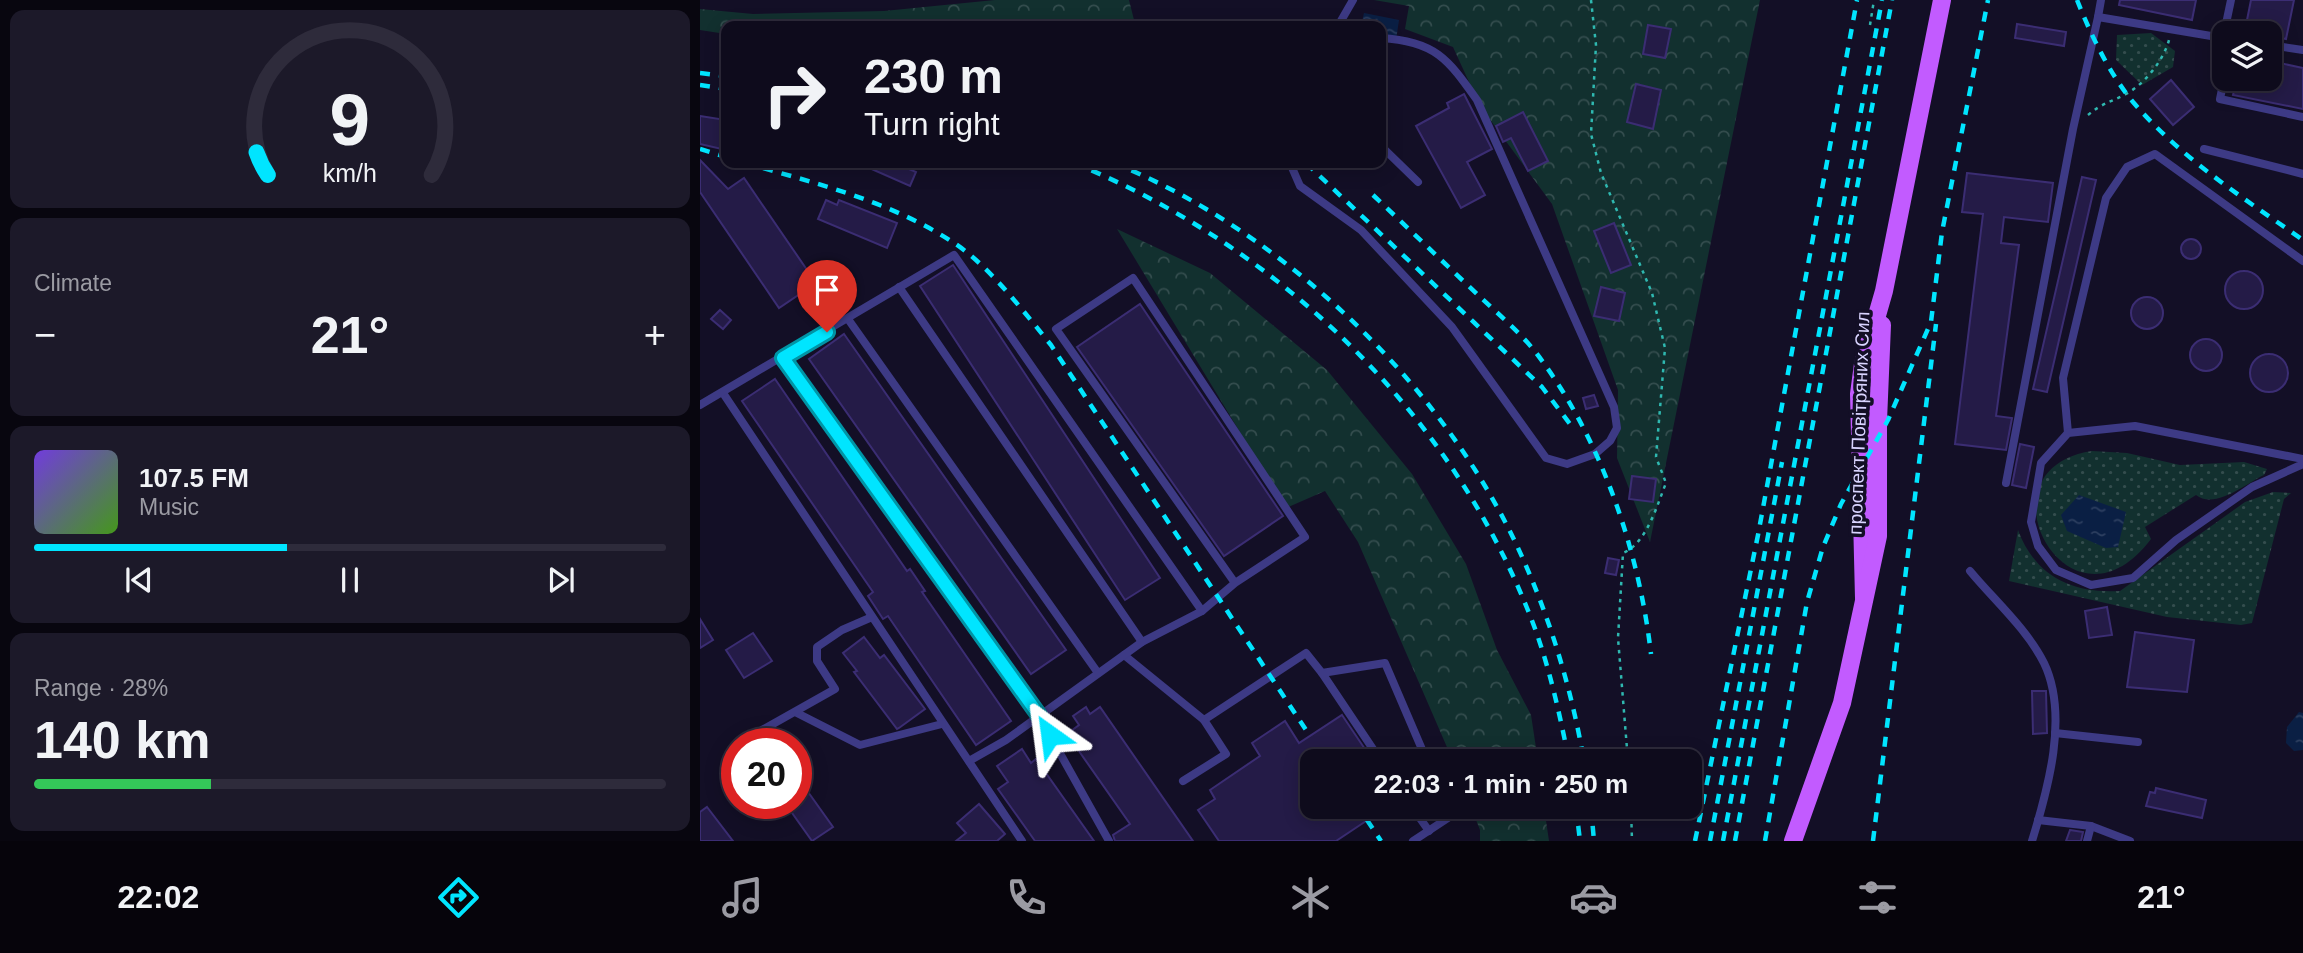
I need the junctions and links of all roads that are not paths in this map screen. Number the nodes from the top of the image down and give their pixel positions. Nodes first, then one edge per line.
1 (1353, 0) edge
2 (1942, 0) edge
3 (2101, 0) edge
4 (2231, 0) edge
5 (2098, 17) junction
6 (1341, 21) edge
7 (2227, 21) edge
8 (2212, 36) edge
9 (1386, 39) edge
10 (2282, 47) edge
11 (2303, 50) edge
12 (2222, 91) edge
13 (2303, 117) edge
14 (2204, 149) dead end
15 (1386, 151) edge
16 (1292, 168) edge
17 (2303, 174) edge
18 (1418, 182) dead end
19 (2303, 261) edge
20 (899, 287) junction
21 (848, 319) junction
22 (783, 358) junction
23 (723, 393) junction
24 (700, 405) edge
25 (2068, 433) junction
26 (2303, 461) edge
27 (2006, 483) dead end
28 (1970, 571) dead end
29 (1236, 583) junction
30 (1202, 611) junction
31 (872, 617) junction
32 (1142, 642) junction
33 (1124, 655) junction
34 (1098, 673) junction
35 (1322, 673) junction
36 (797, 713) junction
37 (1038, 714) junction
38 (1204, 720) junction
39 (942, 724) junction
40 (768, 728) edge
41 (2055, 733) junction
42 (2138, 742) dead end
43 (1373, 749) edge
44 (1422, 749) edge
45 (969, 761) junction
46 (1183, 782) dead end
47 (1420, 819) edge
48 (1447, 819) edge
49 (2038, 820) junction
50 (2091, 826) junction
51 (1429, 831) junction
52 (1022, 841) edge
53 (1109, 841) edge
54 (1413, 841) edge
55 (1793, 841) edge
56 (2032, 841) edge
57 (2087, 841) edge
58 (2130, 841) edge

1 - 6 lane
2 - 55 main road, проспект Повітряних Сил
3 - 5 lane
4 - 7 lane
5 - 8 lane
5 - 27 lane
9 - 16 lane
10 - 11 lane
12 - 13 lane
14 - 17 lane
15 - 18 lane
19 - 25 lane
20 - 21 lane
20 - 30 lane
20 - 32 lane
21 - 22 lane
21 - 34 lane
22 - 23 lane
22 - 37 lane
23 - 24 lane
23 - 31 lane
25 - 26 lane
25 - 26 lane
28 - 41 lane
29 - 29 lane
29 - 30 lane
30 - 32 lane
31 - 36 lane
31 - 39 lane
32 - 33 lane
33 - 34 lane
33 - 38 lane
34 - 37 lane
35 - 38 lane
35 - 43 lane
35 - 44 lane
36 - 39 lane
36 - 40 lane
37 - 45 lane
37 - 53 lane
38 - 46 lane
39 - 45 lane
41 - 42 lane
41 - 49 lane
45 - 52 lane
47 - 51 lane
48 - 51 lane
49 - 50 lane
49 - 56 lane
50 - 57 lane
50 - 58 lane
51 - 54 lane

